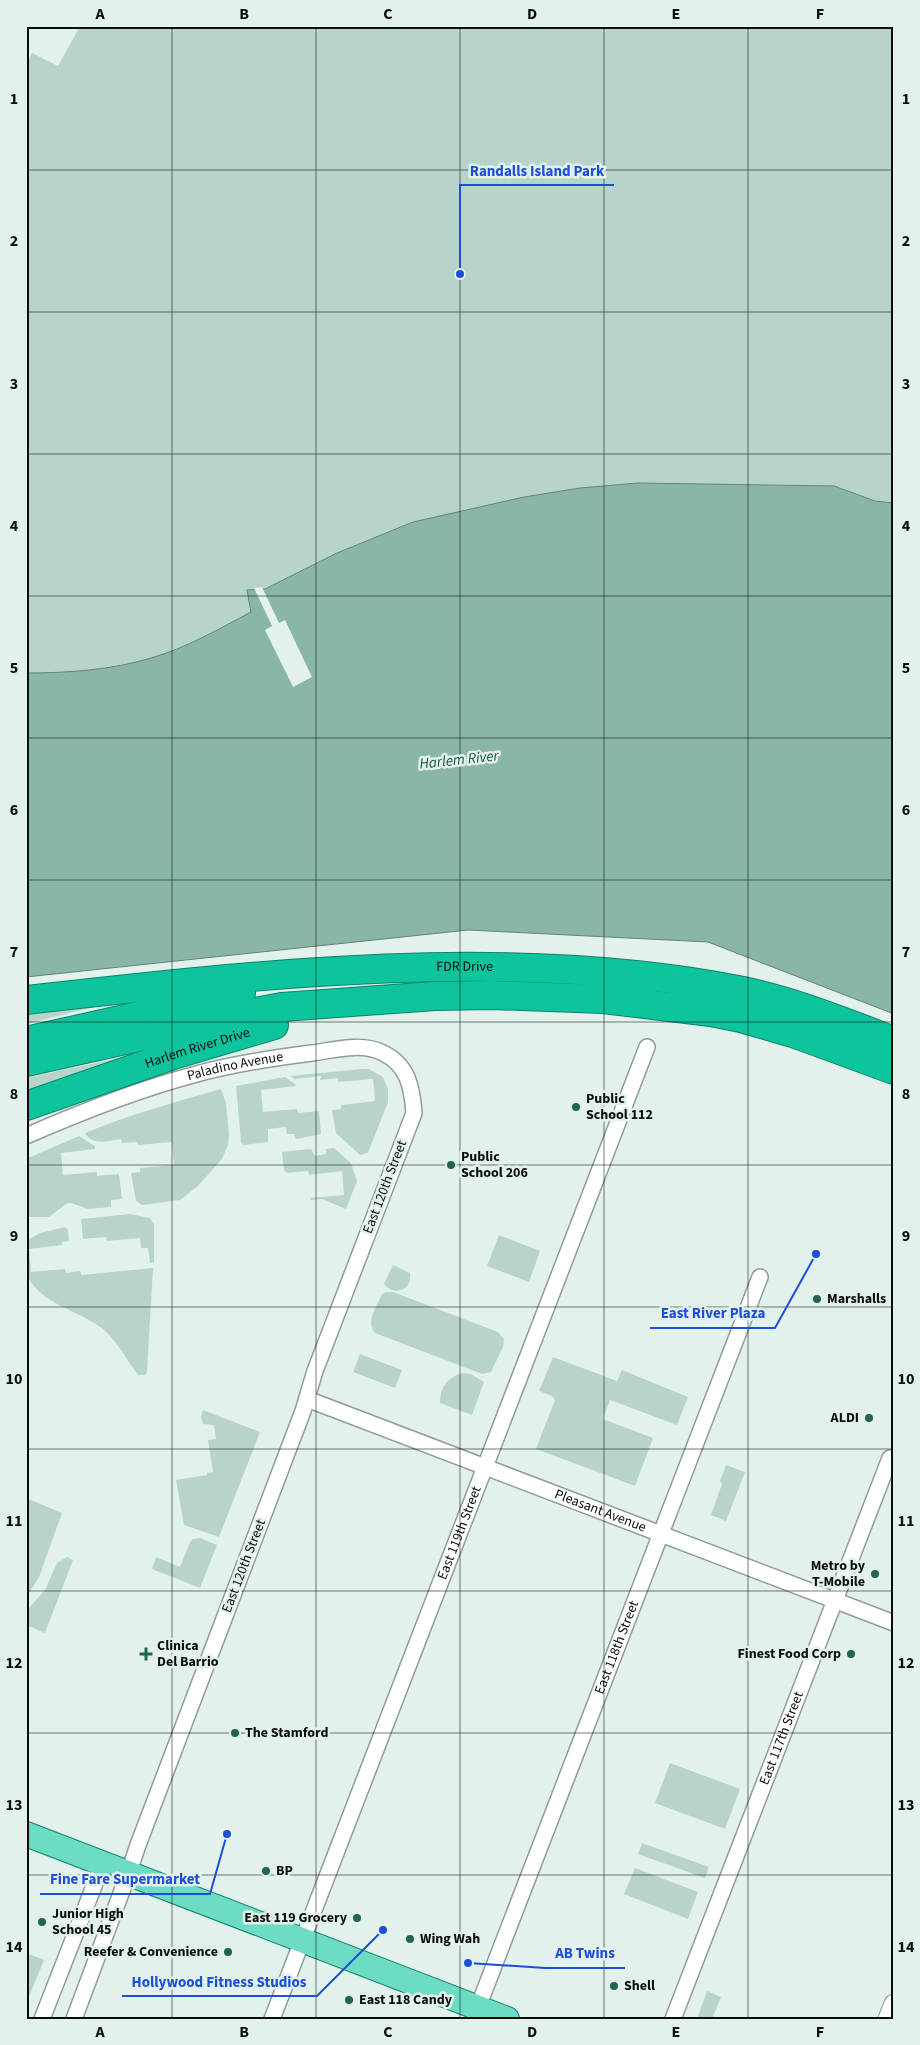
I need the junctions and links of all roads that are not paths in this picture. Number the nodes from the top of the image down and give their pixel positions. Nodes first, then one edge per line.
1 (342, 971) junction
2 (26, 1000) edge
3 (373, 1001) junction
4 (894, 1040) edge
5 (26, 1041) edge
6 (647, 1047) dead end
7 (26, 1062) edge
8 (894, 1070) edge
9 (26, 1106) edge
10 (414, 1113) joint
11 (26, 1136) edge
12 (760, 1277) dead end
13 (307, 1399) junction
14 (890, 1458) dead end
15 (486, 1467) junction
16 (660, 1534) junction
17 (834, 1600) junction
18 (894, 1623) edge
19 (26, 1834) edge
20 (103, 1863) junction
21 (129, 1872) junction
22 (303, 1940) junction
23 (894, 2004) edge
24 (476, 2013) edge
25 (42, 2019) edge
26 (74, 2019) edge
27 (272, 2019) edge
28 (507, 2019) edge
29 (673, 2019) edge
30 (888, 2019) edge

1 - 2 highway, FDR Drive
1 - 4 highway, FDR Drive
1 - 5 highway
3 - 7 highway
3 - 8 highway, FDR Drive
3 - 9 highway, Harlem River Drive
6 - 15 street, East 119th Street
10 - 11 street, Paladino Avenue
10 - 13 street, East 120th Street
12 - 16 street, East 118th Street
13 - 15 street, Pleasant Avenue
13 - 21 street, East 120th Street
14 - 17 street, East 117th Street
15 - 16 street, Pleasant Avenue
15 - 22 street, East 119th Street
16 - 17 street, Pleasant Avenue
16 - 24 street, East 118th Street
17 - 18 street, Pleasant Avenue
17 - 29 street, East 117th Street
19 - 20 main road
20 - 21 main road
20 - 25 street
21 - 22 main road
21 - 26 street, East 120th Street
22 - 24 main road
22 - 27 street, East 119th Street
23 - 30 street
24 - 28 main road

